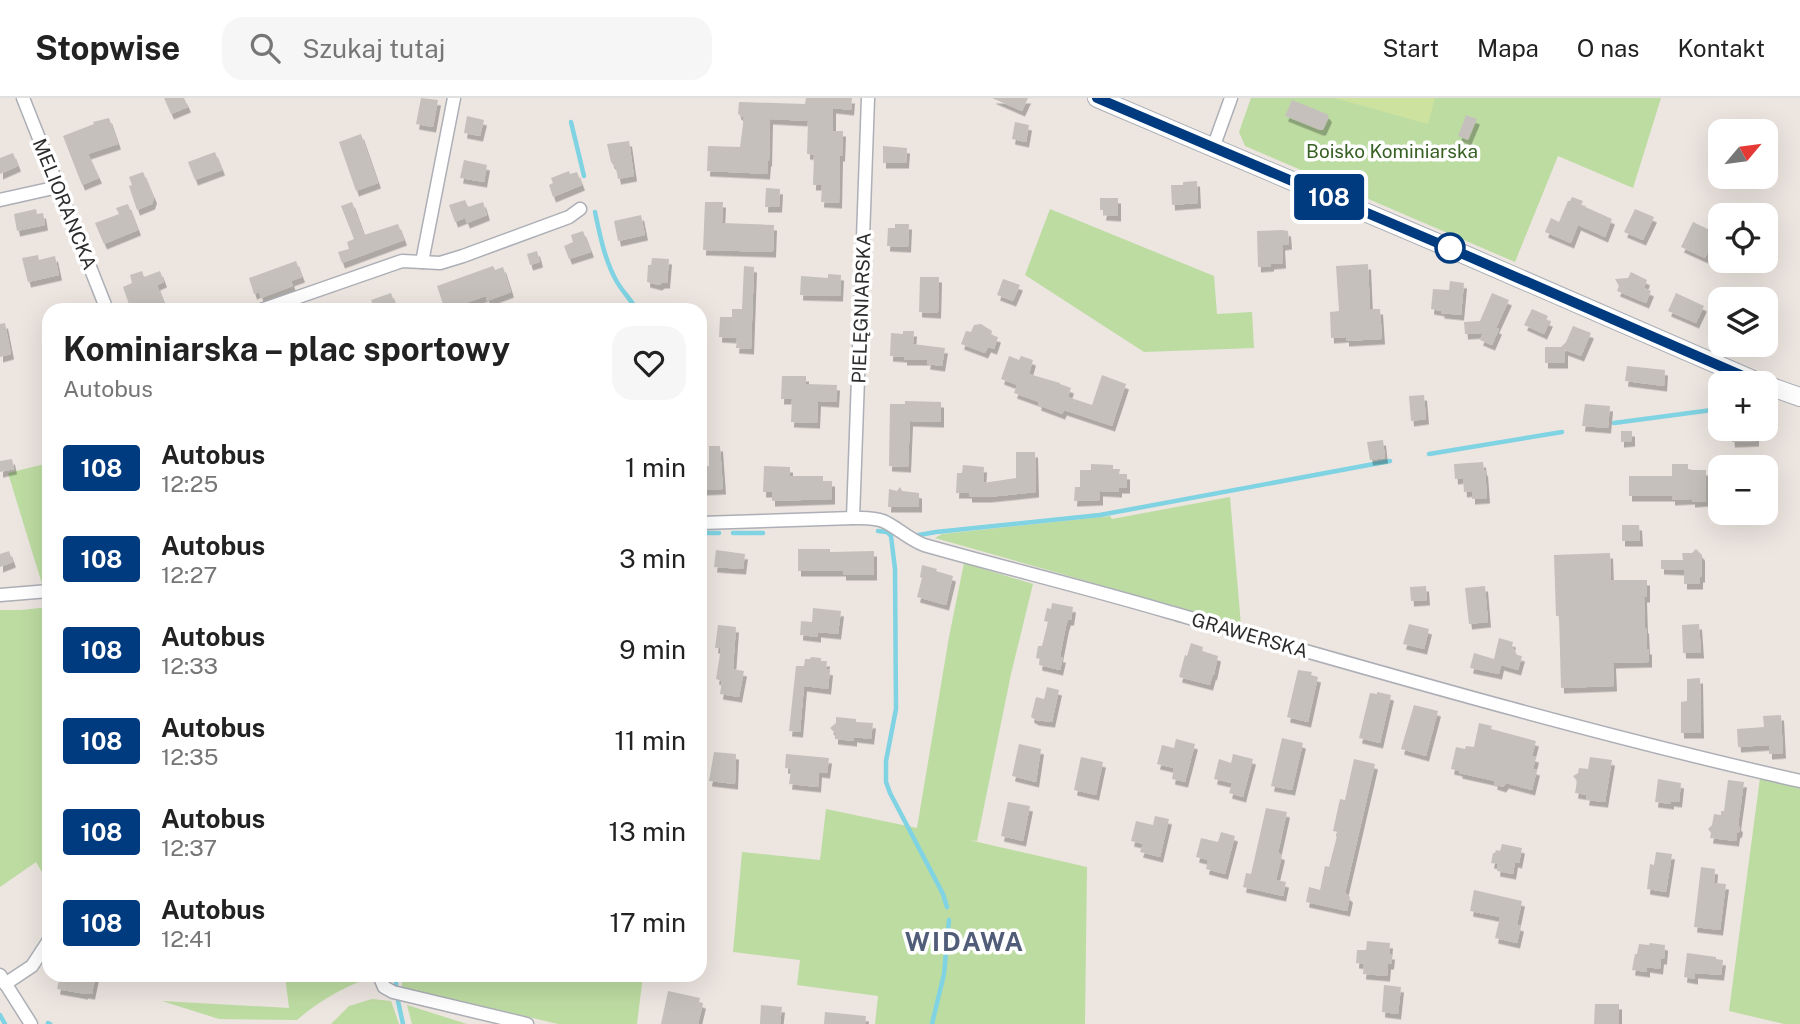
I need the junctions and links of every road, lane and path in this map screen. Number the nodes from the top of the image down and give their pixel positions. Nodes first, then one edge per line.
1 (23, 98) edge
2 (454, 98) edge
3 (868, 98) edge
4 (1097, 98) edge
5 (1231, 98) edge
6 (1213, 148) junction
7 (58, 187) junction
8 (0, 200) edge
9 (580, 209) dead end
10 (422, 262) junction
11 (104, 303) edge
12 (281, 303) edge
13 (1732, 371) edge
14 (1778, 389) edge
15 (1800, 397) edge
16 (853, 518) junction
17 (707, 523) edge
18 (42, 592) edge
19 (0, 595) edge
20 (1800, 781) edge
21 (42, 951) edge
22 (3, 979) edge
23 (382, 982) edge
24 (31, 1024) edge
25 (527, 1024) edge

1 - 7 street, MELIORANCKA
2 - 10 street
3 - 16 street, PIELĘGNIARSKA
4 - 6 street
5 - 6 street
6 - 13 street
7 - 8 street
7 - 11 street, MELIORANCKA
9 - 10 street
10 - 12 street
14 - 15 street
16 - 17 street, GRAWERSKA
16 - 20 street, GRAWERSKA
18 - 19 street
21 - 22 street
22 - 24 street
23 - 25 street

